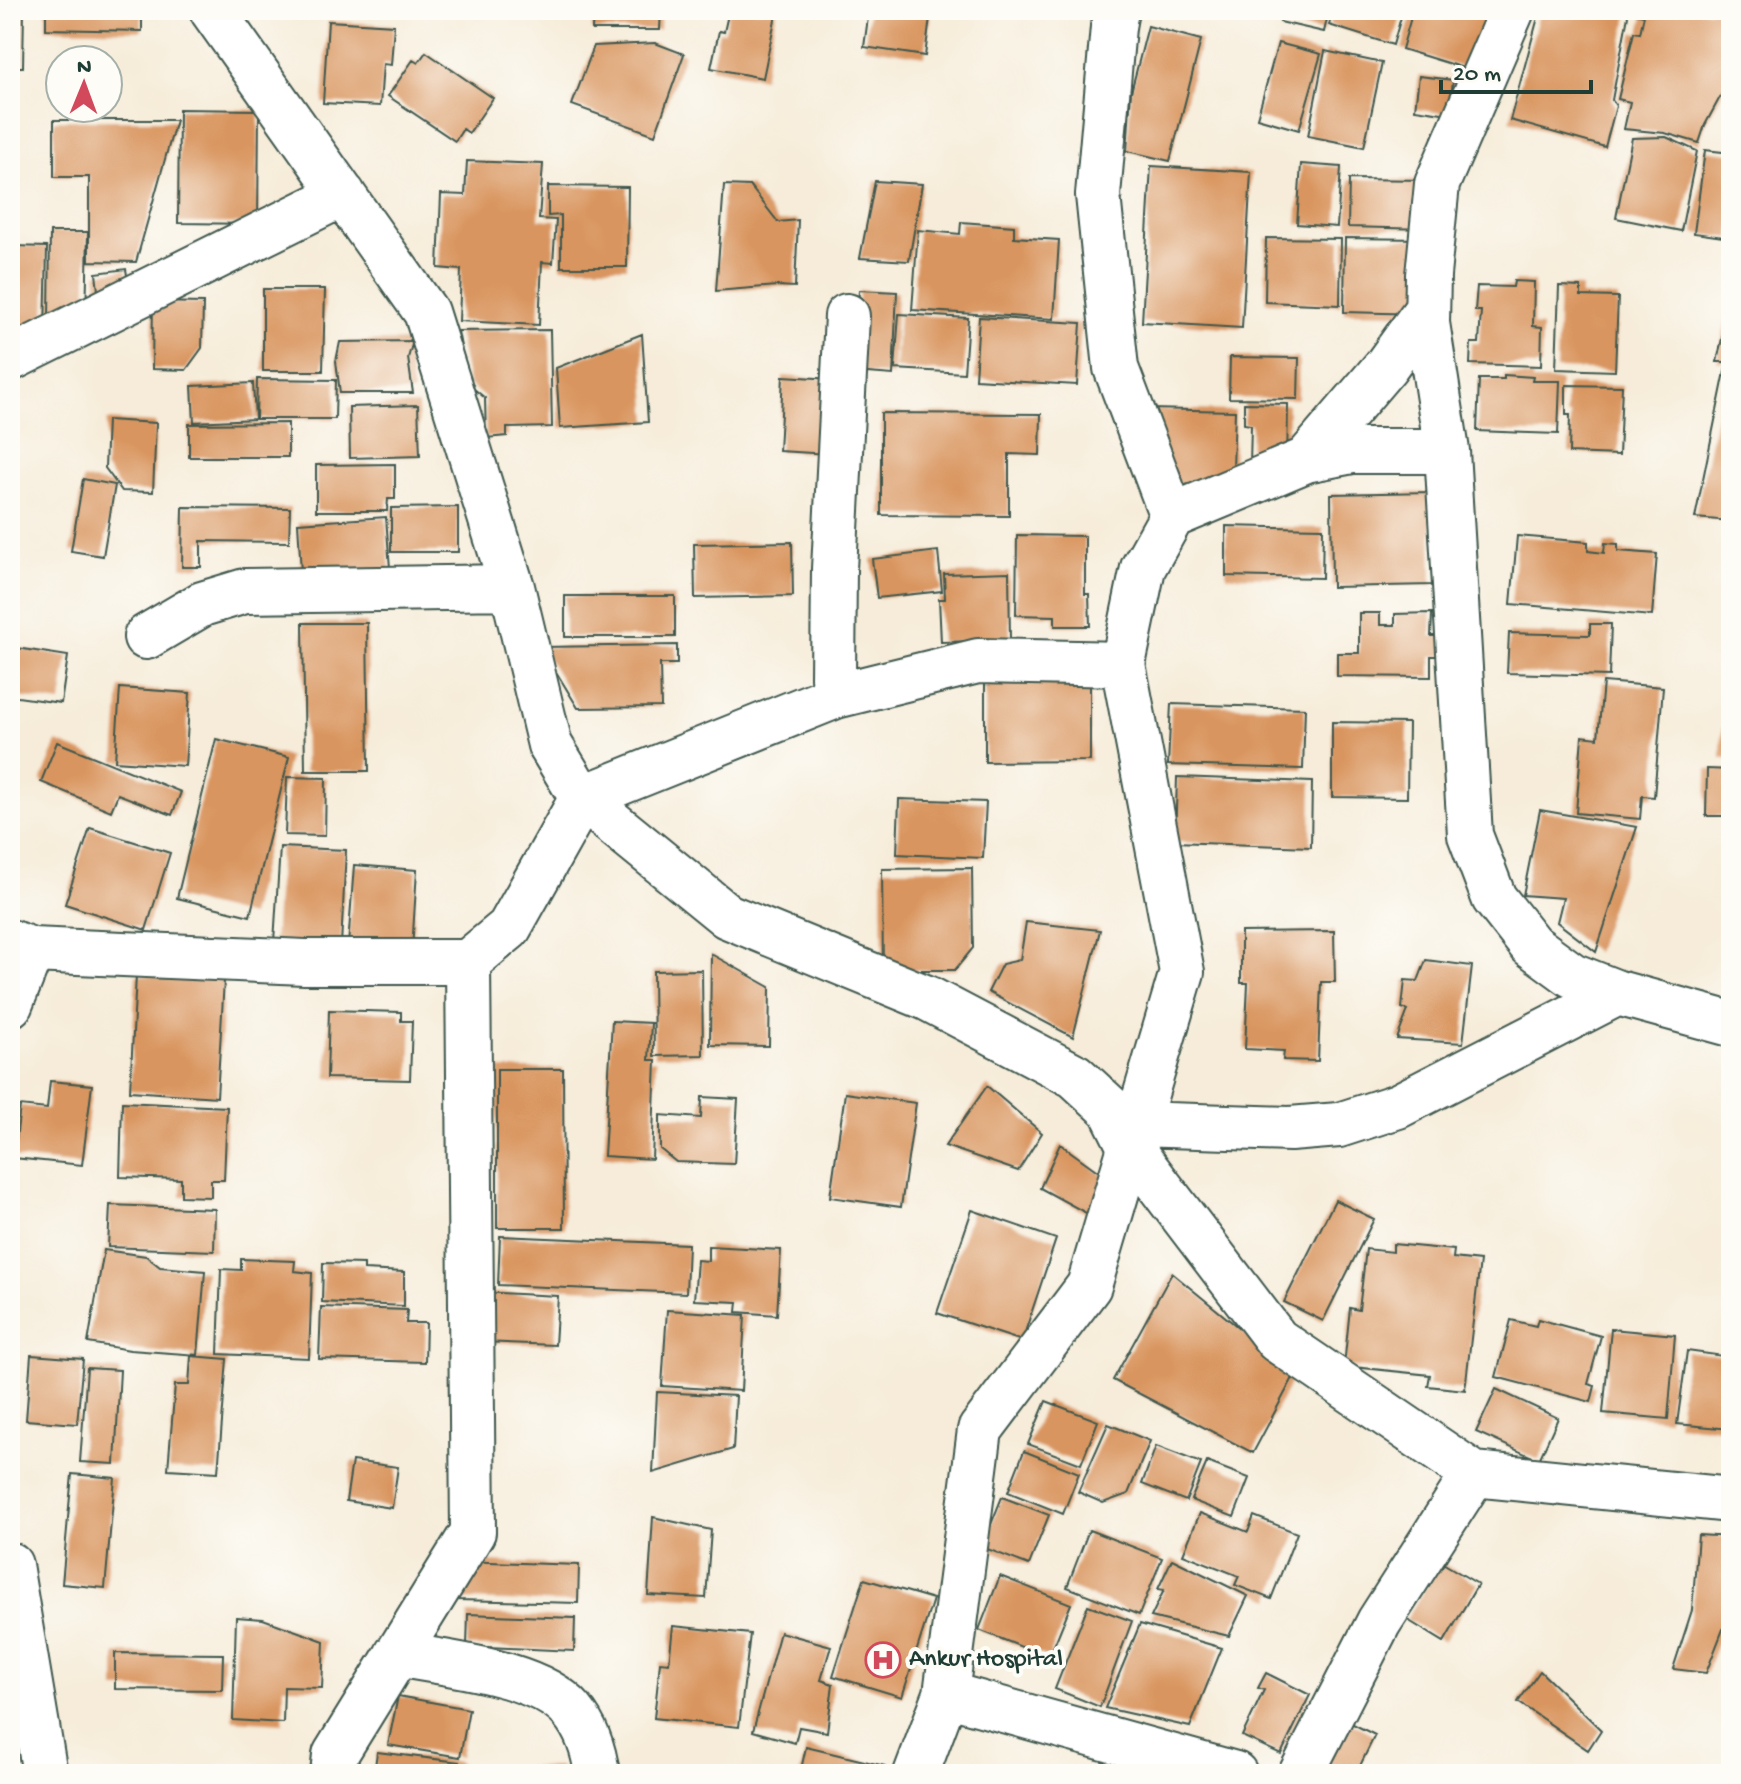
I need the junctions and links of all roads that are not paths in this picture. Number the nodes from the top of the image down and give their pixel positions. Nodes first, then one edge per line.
1 (212, 10) edge
2 (1116, 10) edge
3 (1512, 10) edge
4 (343, 194) junction
5 (1427, 309) junction
6 (847, 316) dead end
7 (10, 359) edge
8 (1447, 451) junction
9 (1306, 460) junction
10 (1172, 516) junction
11 (512, 587) junction
12 (146, 637) dead end
13 (1123, 664) junction
14 (836, 696) junction
15 (582, 798) junction
16 (21, 946) edge
17 (468, 962) junction
18 (1618, 993) junction
19 (10, 1005) edge
20 (1731, 1024) edge
21 (1134, 1135) junction
22 (1474, 1474) junction
23 (1731, 1500) edge
24 (10, 1565) edge
25 (397, 1654) junction
26 (946, 1694) junction
27 (45, 1774) edge
28 (333, 1774) edge
29 (597, 1774) edge
30 (916, 1774) edge
31 (1235, 1774) edge
32 (1301, 1774) edge

1 - 4 street
2 - 10 street
3 - 5 street
4 - 7 street
4 - 11 street
5 - 8 street
5 - 9 street
6 - 14 street
8 - 9 street
8 - 18 street
9 - 10 street
10 - 13 street
11 - 12 street
11 - 15 street
13 - 14 street
13 - 21 street
14 - 15 street
15 - 17 street
15 - 21 street
16 - 17 street
16 - 19 street
17 - 25 street
18 - 20 street
18 - 21 street
21 - 22 street
21 - 26 street
22 - 23 street
22 - 32 street
24 - 27 street
25 - 28 street
25 - 29 street
26 - 30 street
26 - 31 street

